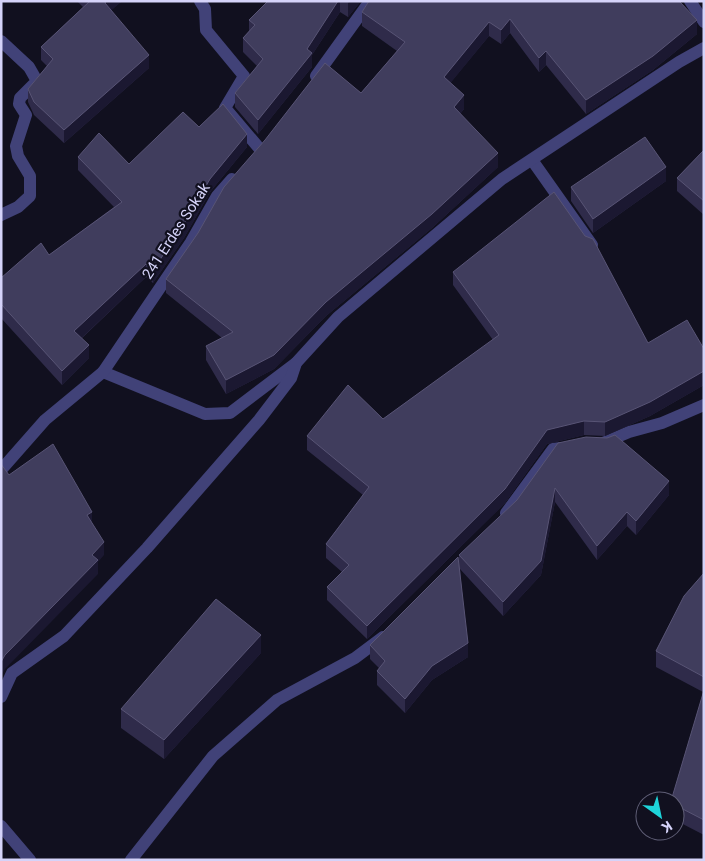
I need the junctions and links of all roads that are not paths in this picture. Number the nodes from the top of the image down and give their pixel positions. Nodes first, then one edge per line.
1 (200, 1) edge
2 (370, 1) edge
3 (690, 1) edge
4 (704, 22) edge
5 (1, 41) edge
6 (704, 48) edge
7 (310, 84) edge
8 (268, 136) edge
9 (532, 160) junction
10 (241, 169) edge
11 (1, 215) edge
12 (592, 245) edge
13 (296, 363) junction
14 (103, 372) junction
15 (704, 405) edge
16 (592, 443) edge
17 (577, 444) edge
18 (1, 470) edge
19 (498, 522) edge
20 (394, 624) edge
21 (1, 697) edge
22 (1, 826) edge
23 (30, 860) edge
24 (132, 860) edge

1 - 8 street
2 - 7 street
3 - 4 street
5 - 11 street
6 - 9 street
9 - 12 street
9 - 13 street
10 - 14 street, 241 Erdes Sokak
13 - 14 street
13 - 21 street
14 - 18 street, 241 Erdes Sokak
15 - 16 street
17 - 19 street
20 - 24 street
22 - 23 street

